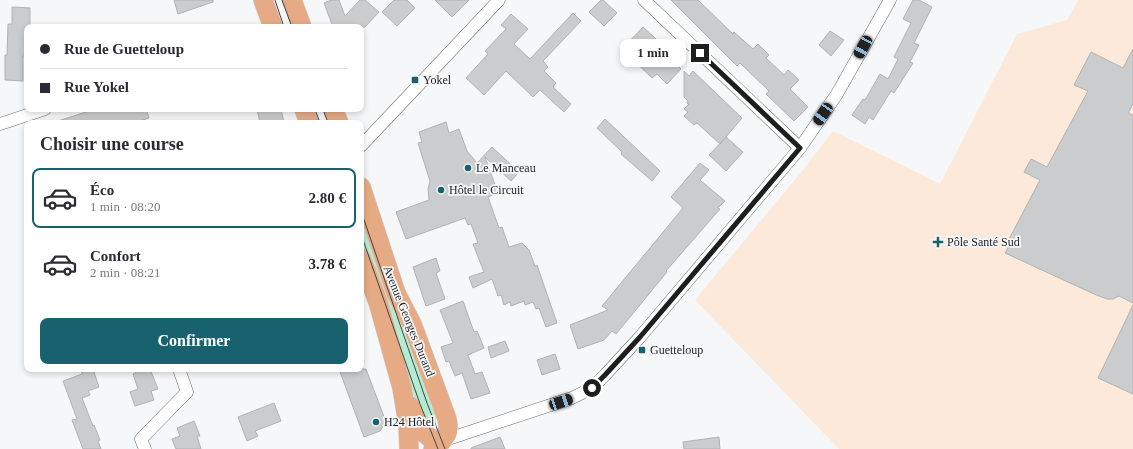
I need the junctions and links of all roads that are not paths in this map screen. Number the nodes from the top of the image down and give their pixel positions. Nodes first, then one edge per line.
1 (263, 0) edge
2 (292, 0) edge
3 (499, 0) edge
4 (644, 0) edge
5 (890, 0) edge
6 (272, 24) edge
7 (298, 24) edge
8 (36, 112) edge
9 (0, 124) edge
10 (364, 143) edge
11 (800, 148) junction
12 (364, 196) edge
13 (364, 266) edge
14 (180, 372) edge
15 (402, 388) junction
16 (447, 419) junction
17 (477, 430) junction
18 (438, 445) edge
19 (145, 449) edge
20 (409, 449) edge

1 - 6 main road
2 - 7 main road
3 - 10 street
4 - 11 street
5 - 11 street
8 - 9 street
11 - 17 street
12 - 16 main road, Avenue Georges Durand
13 - 15 main road, Avenue Georges Durand
14 - 19 street
15 - 18 main road
15 - 20 main road, Avenue Georges Durand
16 - 17 street
16 - 18 main road, Avenue Georges Durand
17 - 18 street

